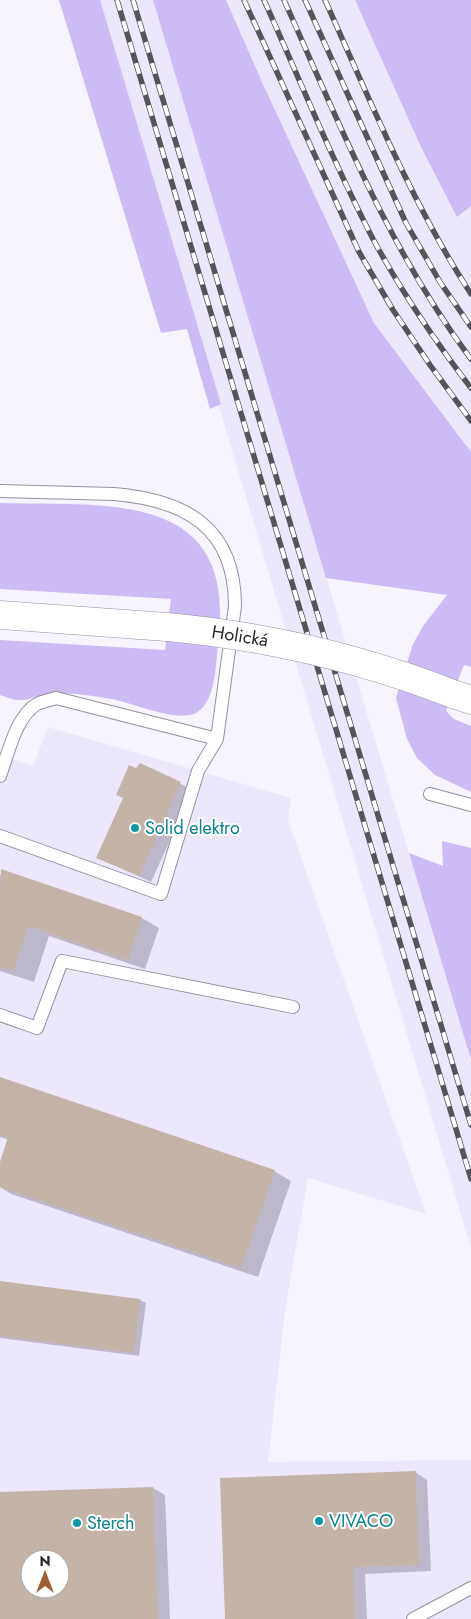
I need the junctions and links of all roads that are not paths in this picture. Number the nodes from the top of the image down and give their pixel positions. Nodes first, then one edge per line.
1 (0, 491) edge
2 (0, 615) edge
3 (462, 697) edge
4 (217, 740) junction
5 (0, 776) edge
6 (430, 794) dead end
7 (471, 805) edge
8 (0, 836) edge
9 (293, 1008) dead end
10 (0, 1016) edge
11 (471, 1588) edge
12 (413, 1619) edge

1 - 4 lane
2 - 3 street, Holická, bridge
4 - 5 lane
4 - 8 lane
6 - 7 lane
9 - 10 lane
11 - 12 lane

